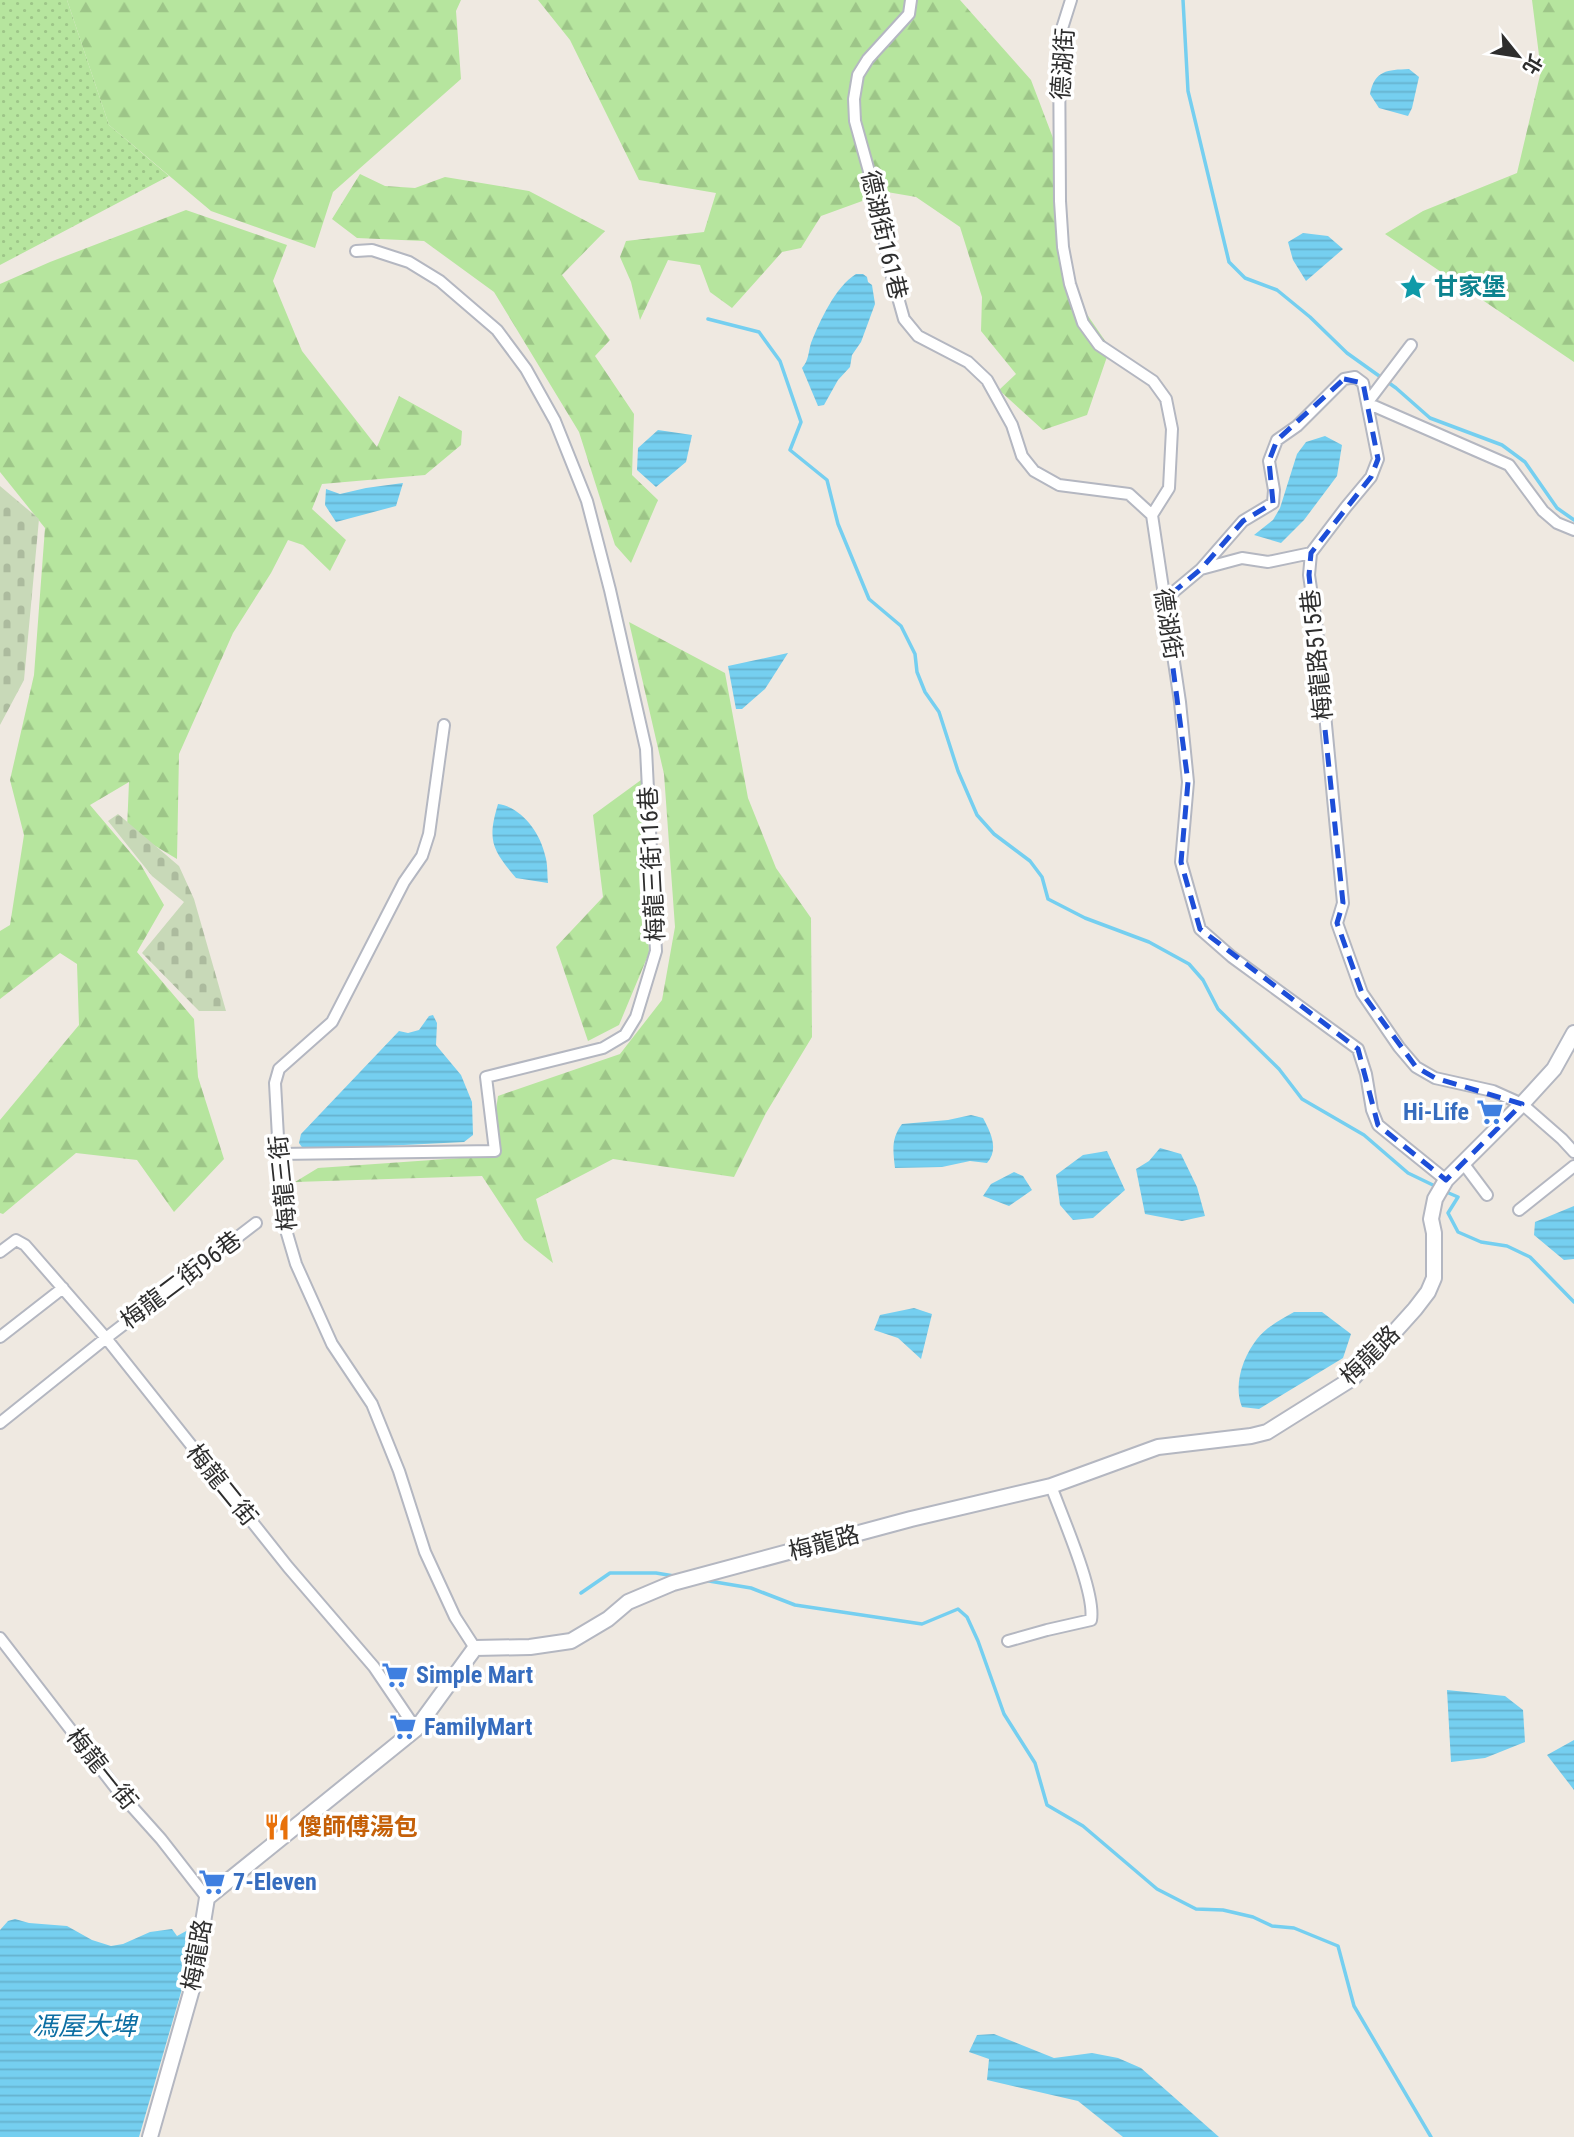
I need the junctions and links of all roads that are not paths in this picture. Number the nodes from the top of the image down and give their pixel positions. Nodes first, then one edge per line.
1 (911, 0) edge
2 (1071, 0) edge
3 (356, 250) dead end
4 (1411, 345) dead end
5 (1367, 404) junction
6 (1152, 515) junction
7 (1574, 530) edge
8 (1311, 553) junction
9 (1201, 569) junction
10 (1164, 600) junction
11 (444, 725) dead end
12 (1574, 1033) edge
13 (1522, 1104) junction
14 (1574, 1152) edge
15 (279, 1154) junction
16 (1463, 1163) junction
17 (1574, 1166) edge
18 (1446, 1181) junction
19 (1487, 1195) dead end
20 (1520, 1210) dead end
21 (256, 1223) dead end
22 (0, 1252) edge
23 (63, 1288) junction
24 (0, 1337) edge
25 (106, 1338) junction
26 (0, 1423) edge
27 (1051, 1486) junction
28 (0, 1638) edge
29 (1008, 1641) dead end
30 (475, 1648) junction
31 (416, 1729) junction
32 (207, 1898) junction
33 (150, 2137) edge

1 - 6 street, 德湖街161巷
2 - 6 street, 德湖街
3 - 15 street, 梅龍三街116巷
4 - 5 street
5 - 7 street
5 - 8 street, 梅龍路515巷
5 - 9 street, 梅龍路515巷
6 - 10 street, 德湖街
8 - 9 street
8 - 13 street, 梅龍路515巷
9 - 10 street, 梅龍路515巷
10 - 18 street, 德湖街
11 - 15 street, 梅龍三街
12 - 13 street, 梅龍路
13 - 14 street, 梅龍路515巷
13 - 16 street, 梅龍路
15 - 30 street, 梅龍三街
16 - 18 street, 梅龍路
16 - 19 street
17 - 20 street
18 - 27 street, 梅龍路
21 - 25 street, 梅龍二街96巷
22 - 23 street, 梅龍二街
23 - 24 street
23 - 25 street, 梅龍二街
25 - 26 street, 梅龍二街96巷
25 - 31 street, 梅龍二街
27 - 29 street
27 - 30 street, 梅龍路
28 - 32 street, 梅龍一街
30 - 31 street, 梅龍路
31 - 32 street, 梅龍路
32 - 33 street, 梅龍路

